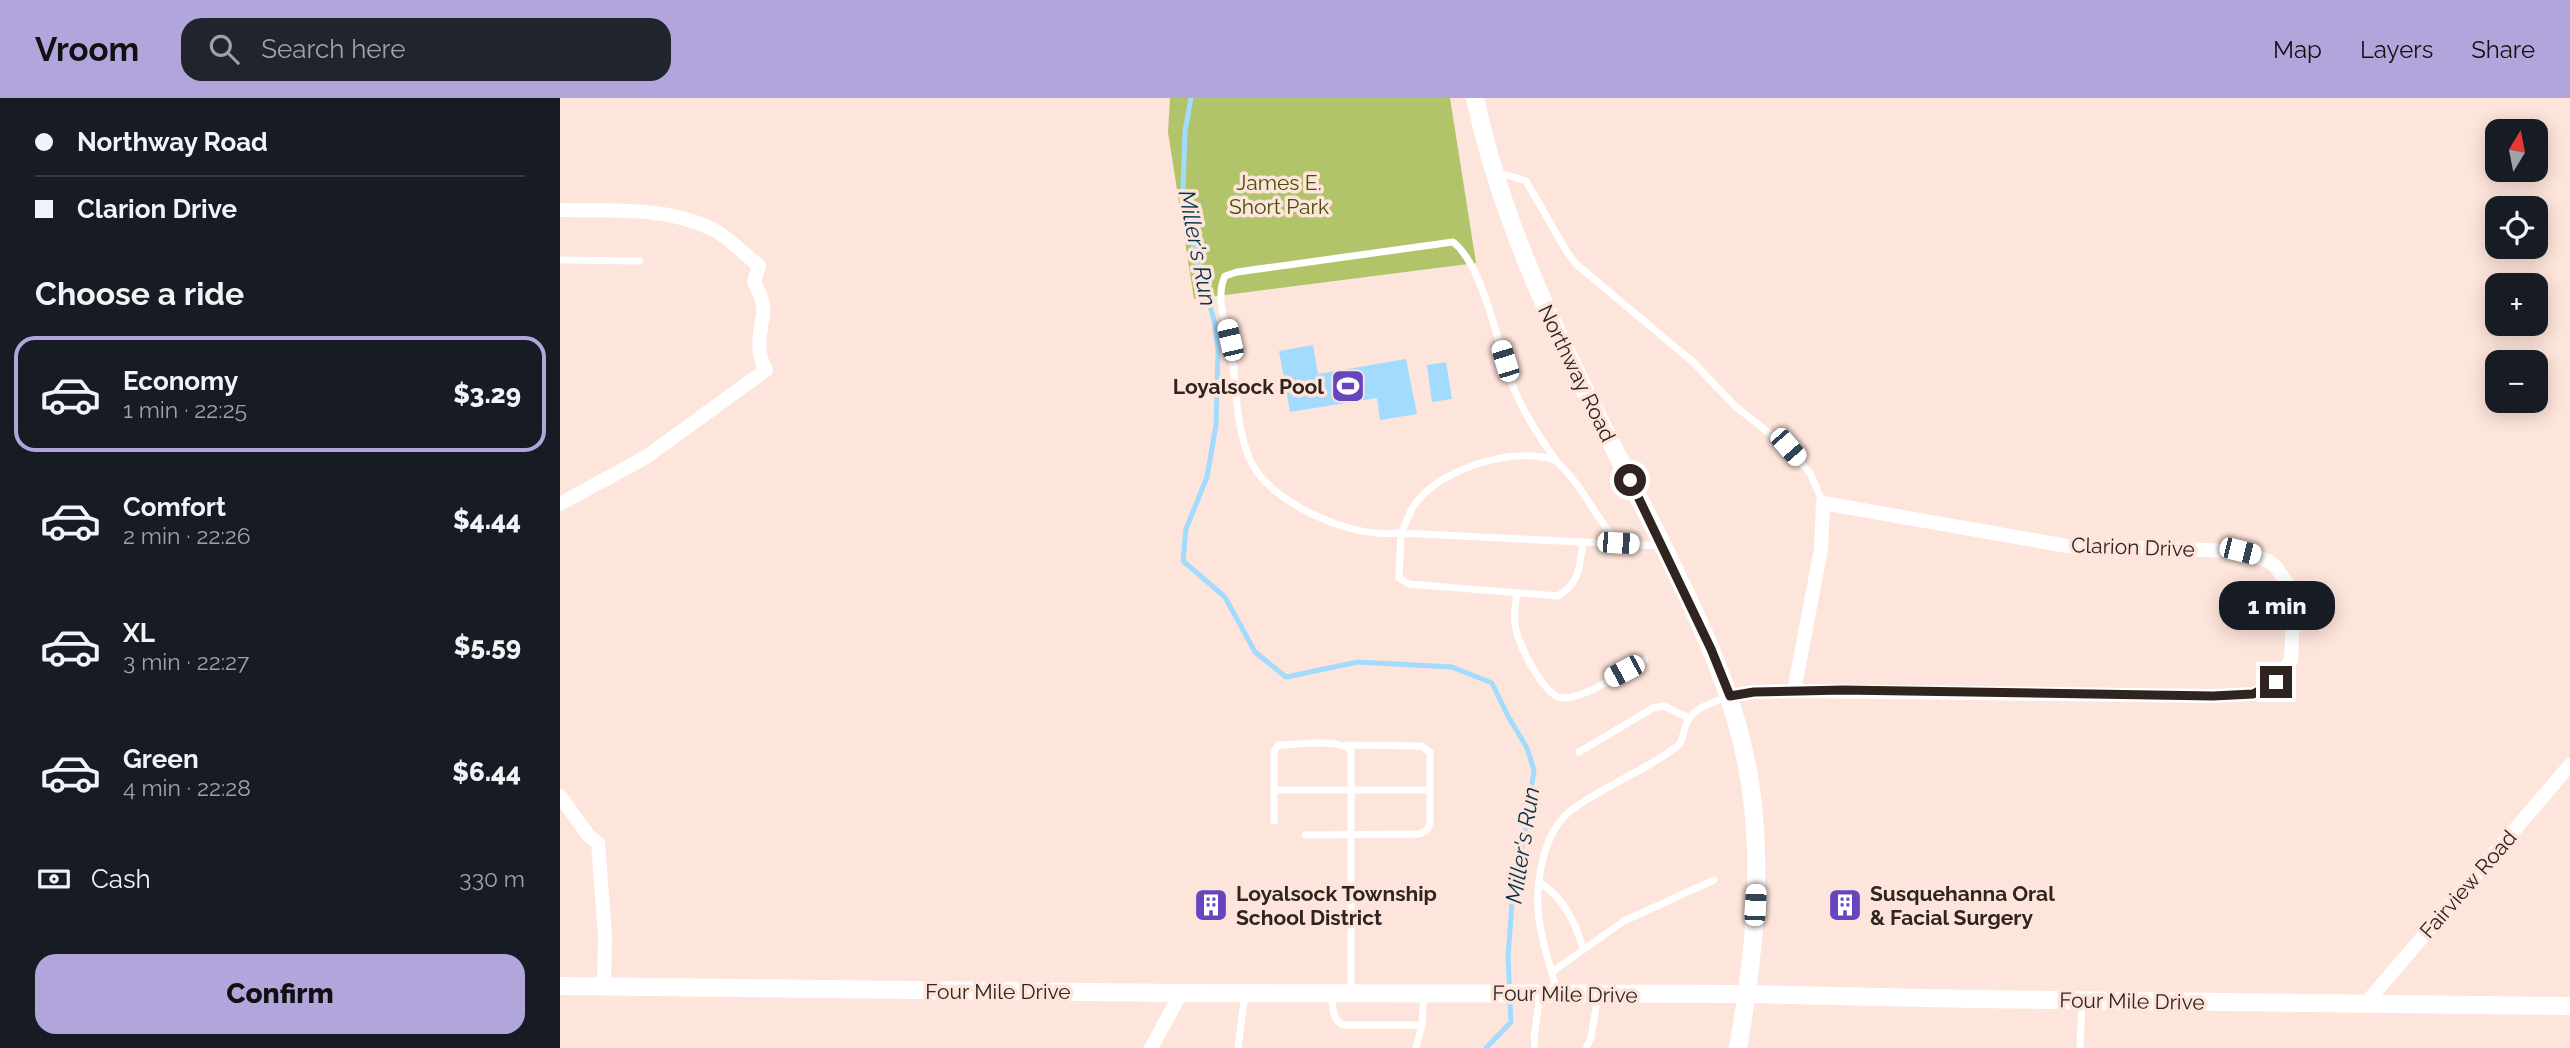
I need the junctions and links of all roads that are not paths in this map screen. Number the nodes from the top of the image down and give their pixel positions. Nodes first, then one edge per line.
1 (1475, 98) edge
2 (1494, 171) junction
3 (560, 210) edge
4 (560, 260) edge
5 (640, 261) dead end
6 (1555, 459) junction
7 (1823, 503) junction
8 (560, 504) edge
9 (1401, 533) junction
10 (1583, 542) junction
11 (1618, 543) junction
12 (1662, 546) junction
13 (1517, 593) junction
14 (1645, 660) dead end
15 (1794, 691) junction
16 (1730, 696) junction
17 (1689, 718) junction
18 (1345, 745) junction
19 (1579, 752) dead end
20 (2570, 765) edge
21 (1274, 790) junction
22 (1350, 790) junction
23 (1430, 790) junction
24 (560, 796) edge
25 (1274, 821) dead end
26 (1305, 835) dead end
27 (1350, 835) junction
28 (1714, 880) dead end
29 (1540, 883) junction
30 (1583, 948) junction
31 (1552, 972) junction
32 (560, 986) edge
33 (604, 987) junction
34 (1181, 993) junction
35 (1245, 993) junction
36 (1332, 993) junction
37 (1351, 993) junction
38 (1424, 993) junction
39 (1748, 993) junction
40 (1541, 994) junction
41 (1598, 995) junction
42 (2082, 1000) junction
43 (2366, 1003) junction
44 (2570, 1006) edge
45 (1422, 1025) junction
46 (1151, 1048) edge
47 (1238, 1048) edge
48 (1416, 1048) edge
49 (1535, 1048) edge
50 (1586, 1048) edge
51 (1738, 1048) edge
52 (2080, 1048) edge

1 - 2 street, Northway Road
2 - 7 lane
2 - 12 street, Northway Road
3 - 8 street
4 - 5 lane
6 - 9 lane
6 - 9 lane
6 - 11 lane
7 - 15 street
7 - 15 street, Clarion Drive
9 - 10 lane
9 - 13 lane
10 - 11 lane
10 - 13 lane
11 - 12 lane
12 - 16 street, Northway Road
13 - 14 lane
15 - 16 street, Clarion Drive
16 - 17 lane
16 - 39 street, Northway Road
17 - 19 lane
17 - 29 lane
18 - 21 lane
18 - 22 lane
18 - 23 lane
20 - 43 street, Fairview Road
21 - 22 lane
21 - 25 lane
22 - 23 lane
22 - 27 lane
23 - 27 lane
24 - 33 street
26 - 27 lane
27 - 37 lane
28 - 30 lane
29 - 30 lane
29 - 31 lane
30 - 31 lane
31 - 40 lane
32 - 33 street, Four Mile Drive
33 - 34 street, Four Mile Drive
34 - 35 street, Four Mile Drive
34 - 46 street
35 - 36 street, Four Mile Drive
35 - 47 lane
36 - 37 street, Four Mile Drive
36 - 45 lane
37 - 38 street, Four Mile Drive
38 - 40 street, Four Mile Drive
38 - 45 lane
39 - 41 street, Four Mile Drive
39 - 42 street, Four Mile Drive
39 - 51 street, Northway Road
40 - 41 street, Four Mile Drive
40 - 49 lane
41 - 50 lane
42 - 43 street, Four Mile Drive
42 - 52 lane
43 - 44 street, Four Mile Drive
45 - 48 lane

